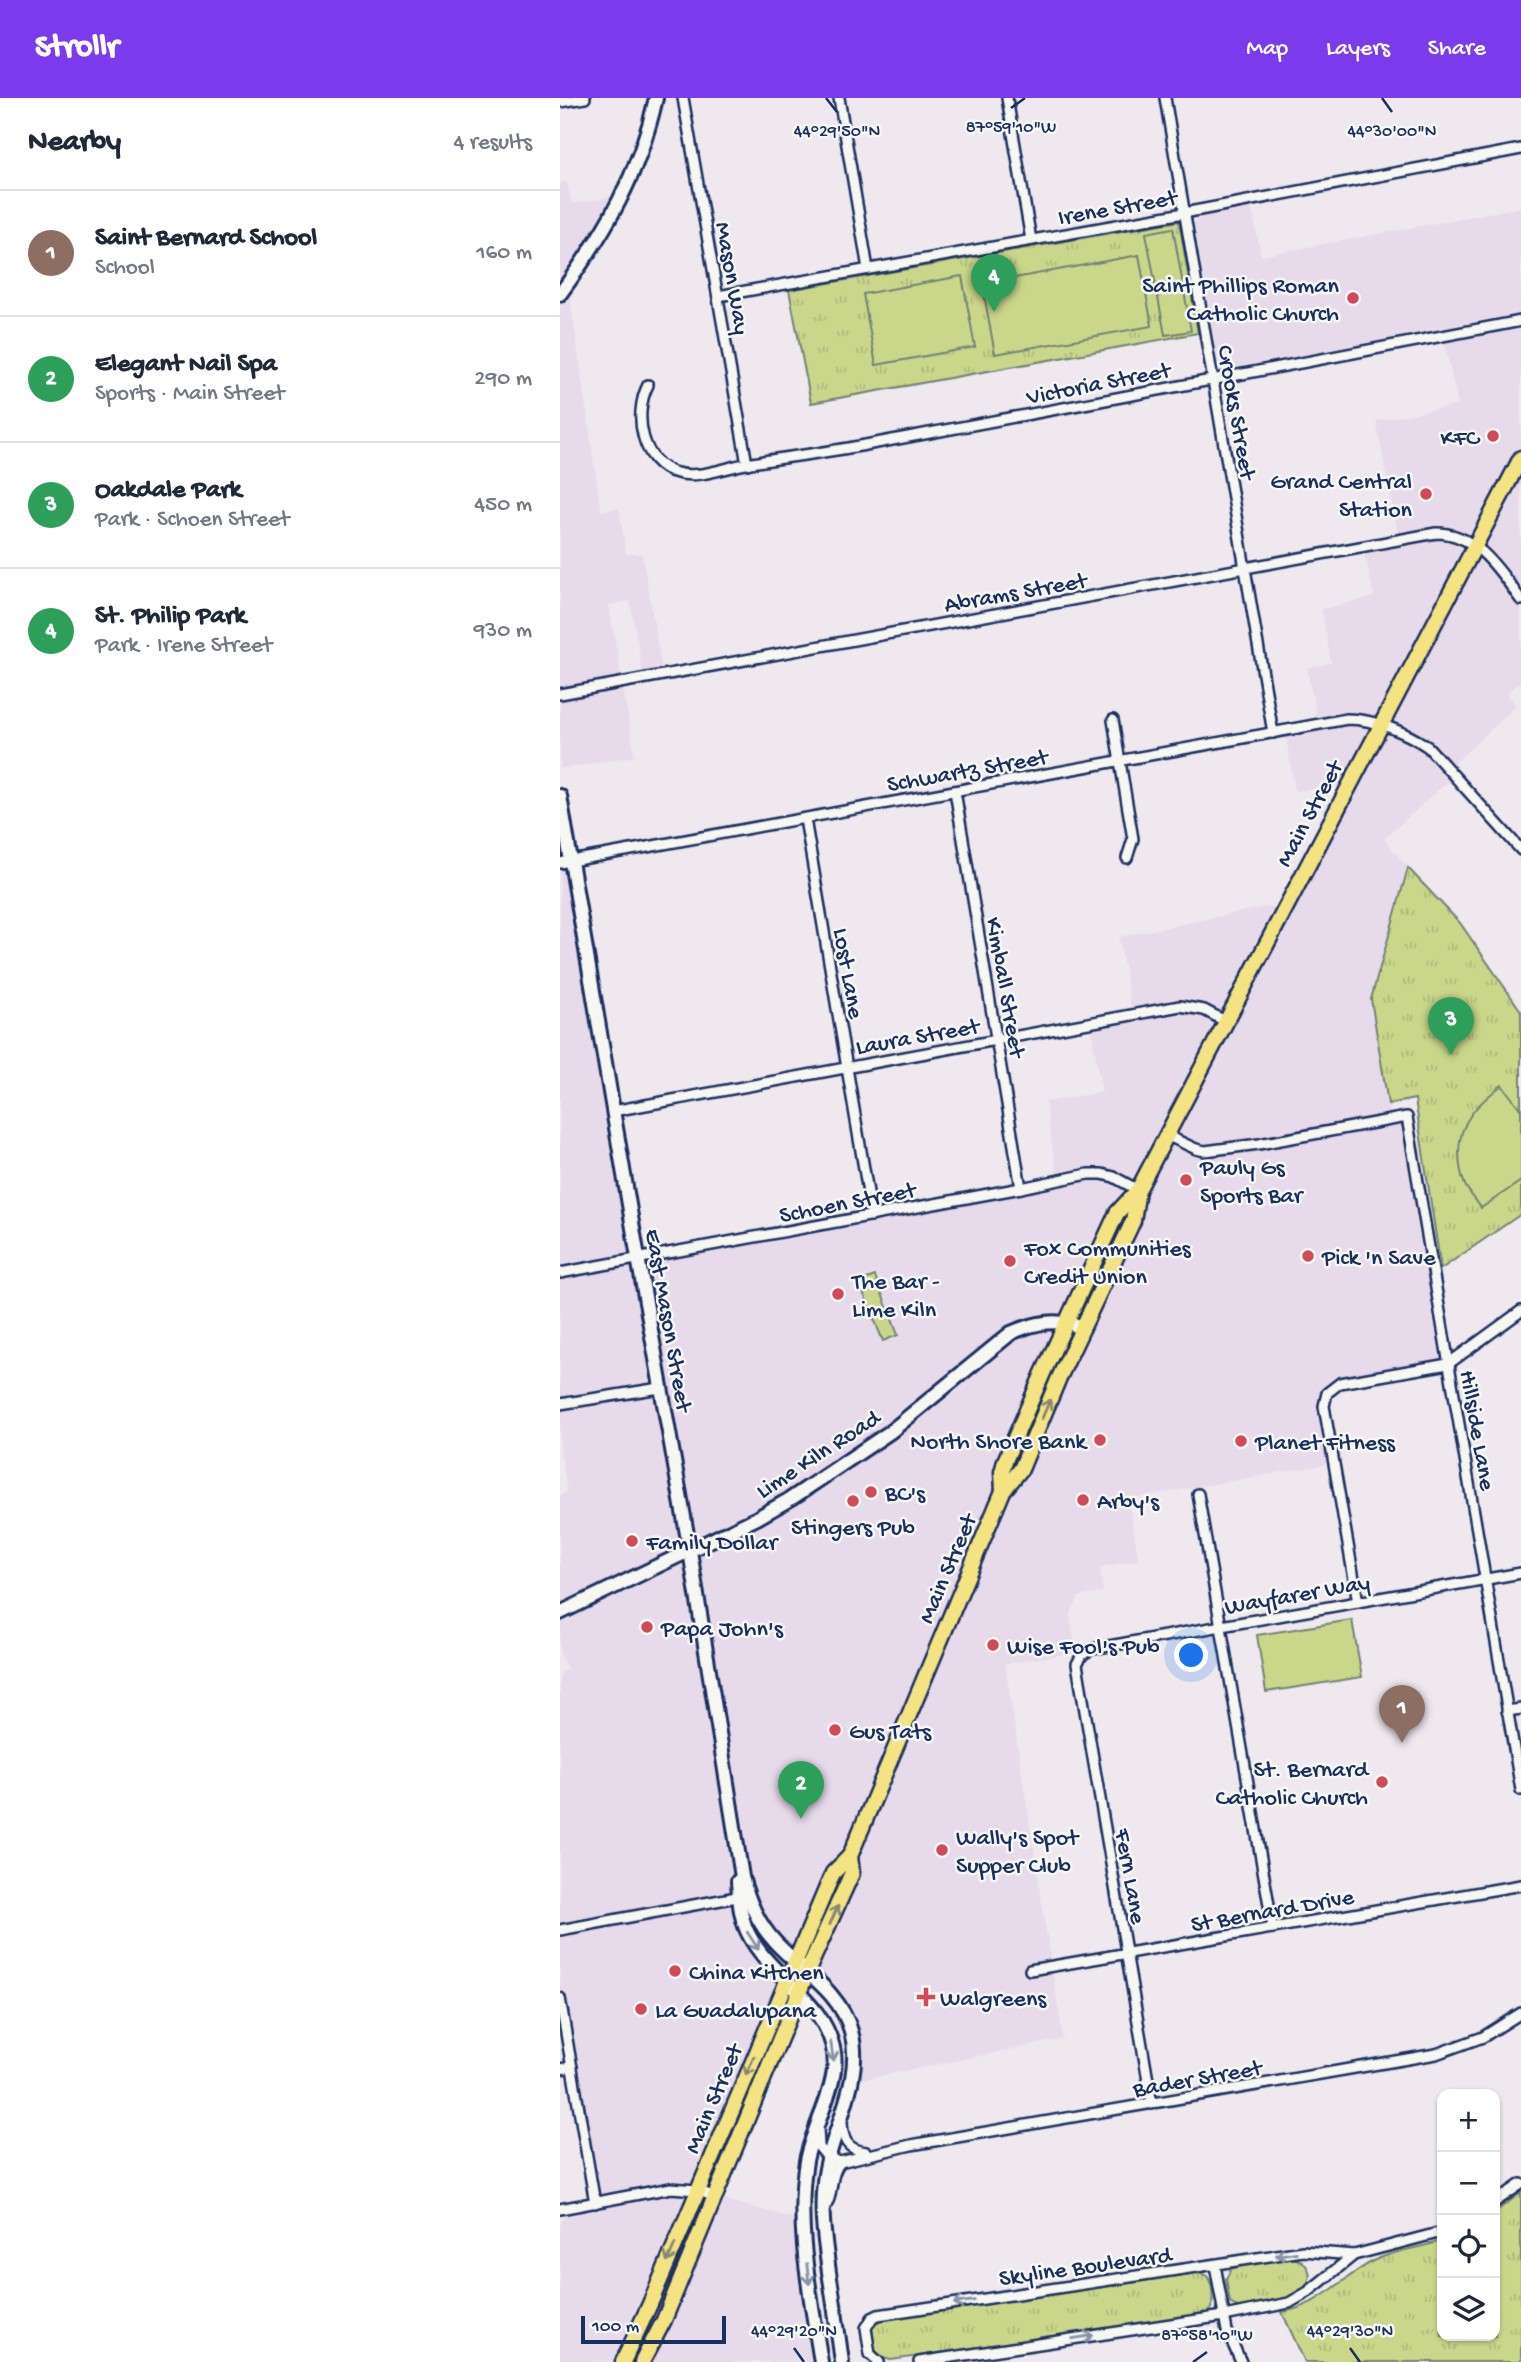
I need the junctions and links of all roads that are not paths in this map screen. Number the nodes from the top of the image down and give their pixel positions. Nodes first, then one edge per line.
1 (585, 98) edge
2 (656, 98) edge
3 (683, 98) edge
4 (839, 98) edge
5 (1007, 98) edge
6 (1165, 98) edge
7 (560, 102) edge
8 (1521, 149) edge
9 (1184, 213) junction
10 (1031, 240) junction
11 (868, 269) junction
12 (560, 293) edge
13 (718, 296) junction
14 (1521, 321) edge
15 (1213, 380) junction
16 (648, 385) dead end
17 (1521, 458) edge
18 (747, 464) junction
19 (1475, 546) junction
20 (1245, 569) junction
21 (1521, 600) edge
22 (560, 694) edge
23 (1113, 720) dead end
24 (1380, 725) junction
25 (1273, 733) junction
26 (1120, 761) junction
27 (955, 791) junction
28 (560, 796) edge
29 (805, 819) junction
30 (1521, 850) edge
31 (1127, 858) dead end
32 (566, 862) edge
33 (1225, 1021) junction
34 (997, 1040) junction
35 (847, 1068) junction
36 (613, 1111) junction
37 (1166, 1135) junction
38 (1021, 1188) junction
39 (1138, 1190) junction
40 (872, 1216) junction
41 (638, 1259) junction
42 (560, 1273) edge
43 (1521, 1311) edge
44 (1066, 1321) junction
45 (1083, 1328) junction
46 (1448, 1364) junction
47 (660, 1388) junction
48 (560, 1404) edge
49 (1003, 1491) junction
50 (1198, 1493) dead end
51 (690, 1551) junction
52 (1521, 1573) edge
53 (1485, 1579) junction
54 (1358, 1602) junction
55 (560, 1613) edge
56 (1221, 1626) junction
57 (1082, 1655) joint
58 (1521, 1709) edge
59 (1507, 1711) junction
60 (1521, 1790) edge
61 (850, 1856) junction
62 (1521, 1885) edge
63 (743, 1895) junction
64 (1273, 1928) junction
65 (560, 1930) edge
66 (1126, 1954) junction
67 (794, 1960) junction
68 (1030, 1970) dead end
69 (808, 1971) junction
70 (786, 1981) junction
71 (799, 1994) junction
72 (560, 1998) edge
73 (1521, 2014) edge
74 (572, 2067) junction
75 (560, 2069) edge
76 (1152, 2104) junction
77 (842, 2112) junction
78 (818, 2118) junction
79 (871, 2153) junction
80 (834, 2160) junction
81 (1521, 2185) edge
82 (697, 2190) junction
83 (715, 2197) junction
84 (1500, 2199) edge
85 (595, 2203) junction
86 (560, 2209) edge
87 (1437, 2233) edge
88 (1354, 2255) junction
89 (1215, 2265) junction
90 (1223, 2316) junction
91 (871, 2358) edge
92 (623, 2362) edge
93 (642, 2362) edge
94 (821, 2362) edge
95 (842, 2362) edge
96 (879, 2362) edge
97 (919, 2362) edge
98 (1241, 2362) edge

1 - 7 street
2 - 12 main road
3 - 13 street, Mason Way
4 - 11 street
5 - 10 street
6 - 9 street, Crooks Street
8 - 9 street, Irene Street
9 - 10 street, Irene Street
9 - 15 street, Crooks Street
10 - 11 street, Irene Street
11 - 13 street, Irene Street
13 - 18 street, Mason Way
14 - 15 street, Victoria Street
15 - 18 street, Victoria Street
15 - 20 street, Crooks Street
16 - 18 street, Victoria Street
17 - 19 main road, Main Street
19 - 20 street, Abrams Street
19 - 21 street
19 - 24 main road, Main Street
20 - 22 street, Abrams Street
20 - 25 street, Crooks Street
23 - 26 street
24 - 25 street, Schwartz Street
24 - 30 street, Schwartz Street
24 - 33 main road, Main Street
25 - 26 street, Schwartz Street
26 - 27 street, Schwartz Street
26 - 31 street
27 - 29 street, Schwartz Street
27 - 34 street, Kimball Street
28 - 32 main road, East Mason Street
29 - 32 street, Schwartz Street
29 - 35 street, Lost Lane
32 - 36 main road, East Mason Street
33 - 34 street, Laura Street
33 - 37 main road, Main Street
34 - 35 street, Laura Street
34 - 38 street, Kimball Street
35 - 36 street, Laura Street
35 - 40 street, Lost Lane
36 - 41 main road, East Mason Street
37 - 39 main road, Main Street
37 - 46 street, Hillside Lane
38 - 39 street, Schoen Street
38 - 40 street, Schoen Street
39 - 44 main road, Main Street
39 - 45 main road, Main Street
40 - 41 street, Schoen Street
41 - 42 street, Schoen Street
41 - 47 main road, East Mason Street
43 - 46 street
44 - 45 main road, Lime Kiln Road
44 - 49 main road, Main Street
44 - 51 main road, Lime Kiln Road
49 -> 45 main road, Main Street
46 - 53 street, Hillside Lane
46 - 54 street
47 - 48 street
47 - 51 main road, East Mason Street
49 - 61 main road, Main Street
50 - 56 street
51 - 55 main road, Lime Kiln Road
51 - 63 main road, East Mason Street
52 - 53 street, Wayfarer Way
53 - 54 street, Wayfarer Way
53 - 59 street, Hillside Lane
54 - 56 street, Wayfarer Way
56 - 57 street, Wayfarer Way
56 - 64 street
57 - 66 street, Fern Lane
58 - 59 street
59 - 60 street, Hillside Lane
61 - 67 main road, Main Street
69 -> 61 main road, Main Street
62 - 64 street, St Bernard Drive
63 - 65 street
63 - 67 main road, East Mason Street
63 -> 70 main road, East Mason Street
64 - 66 street, St Bernard Drive
66 - 68 street, St Bernard Drive
66 - 76 street, Fern Lane
67 - 69 main road, East Mason Street
67 - 70 main road, Main Street
69 - 71 main road, Main Street
69 - 77 main road, East Mason Street
70 - 71 main road, East Mason Street
70 -> 82 main road, Main Street
71 -> 78 main road, East Mason Street
71 - 83 main road, Main Street
72 - 74 street
73 - 76 street, Bader Street
74 - 75 street
74 - 85 street
76 - 79 street, Bader Street
77 - 79 street
77 - 80 main road, East Mason Street
78 - 80 street
78 -> 94 main road, East Mason Street
79 - 80 street, Bader Street
80 - 95 main road, East Mason Street
81 - 84 street
82 - 83 street
82 - 85 street
82 -> 92 main road, Main Street
83 - 93 main road, Main Street
85 - 86 street
87 - 88 street, Skyline Boulevard
88 -> 89 street, Skyline Boulevard
88 - 90 street, Skyline Boulevard
89 - 90 street
89 -> 91 street, Skyline Boulevard
97 -> 90 street, Skyline Boulevard
90 - 98 street
91 - 96 street, Skyline Boulevard

